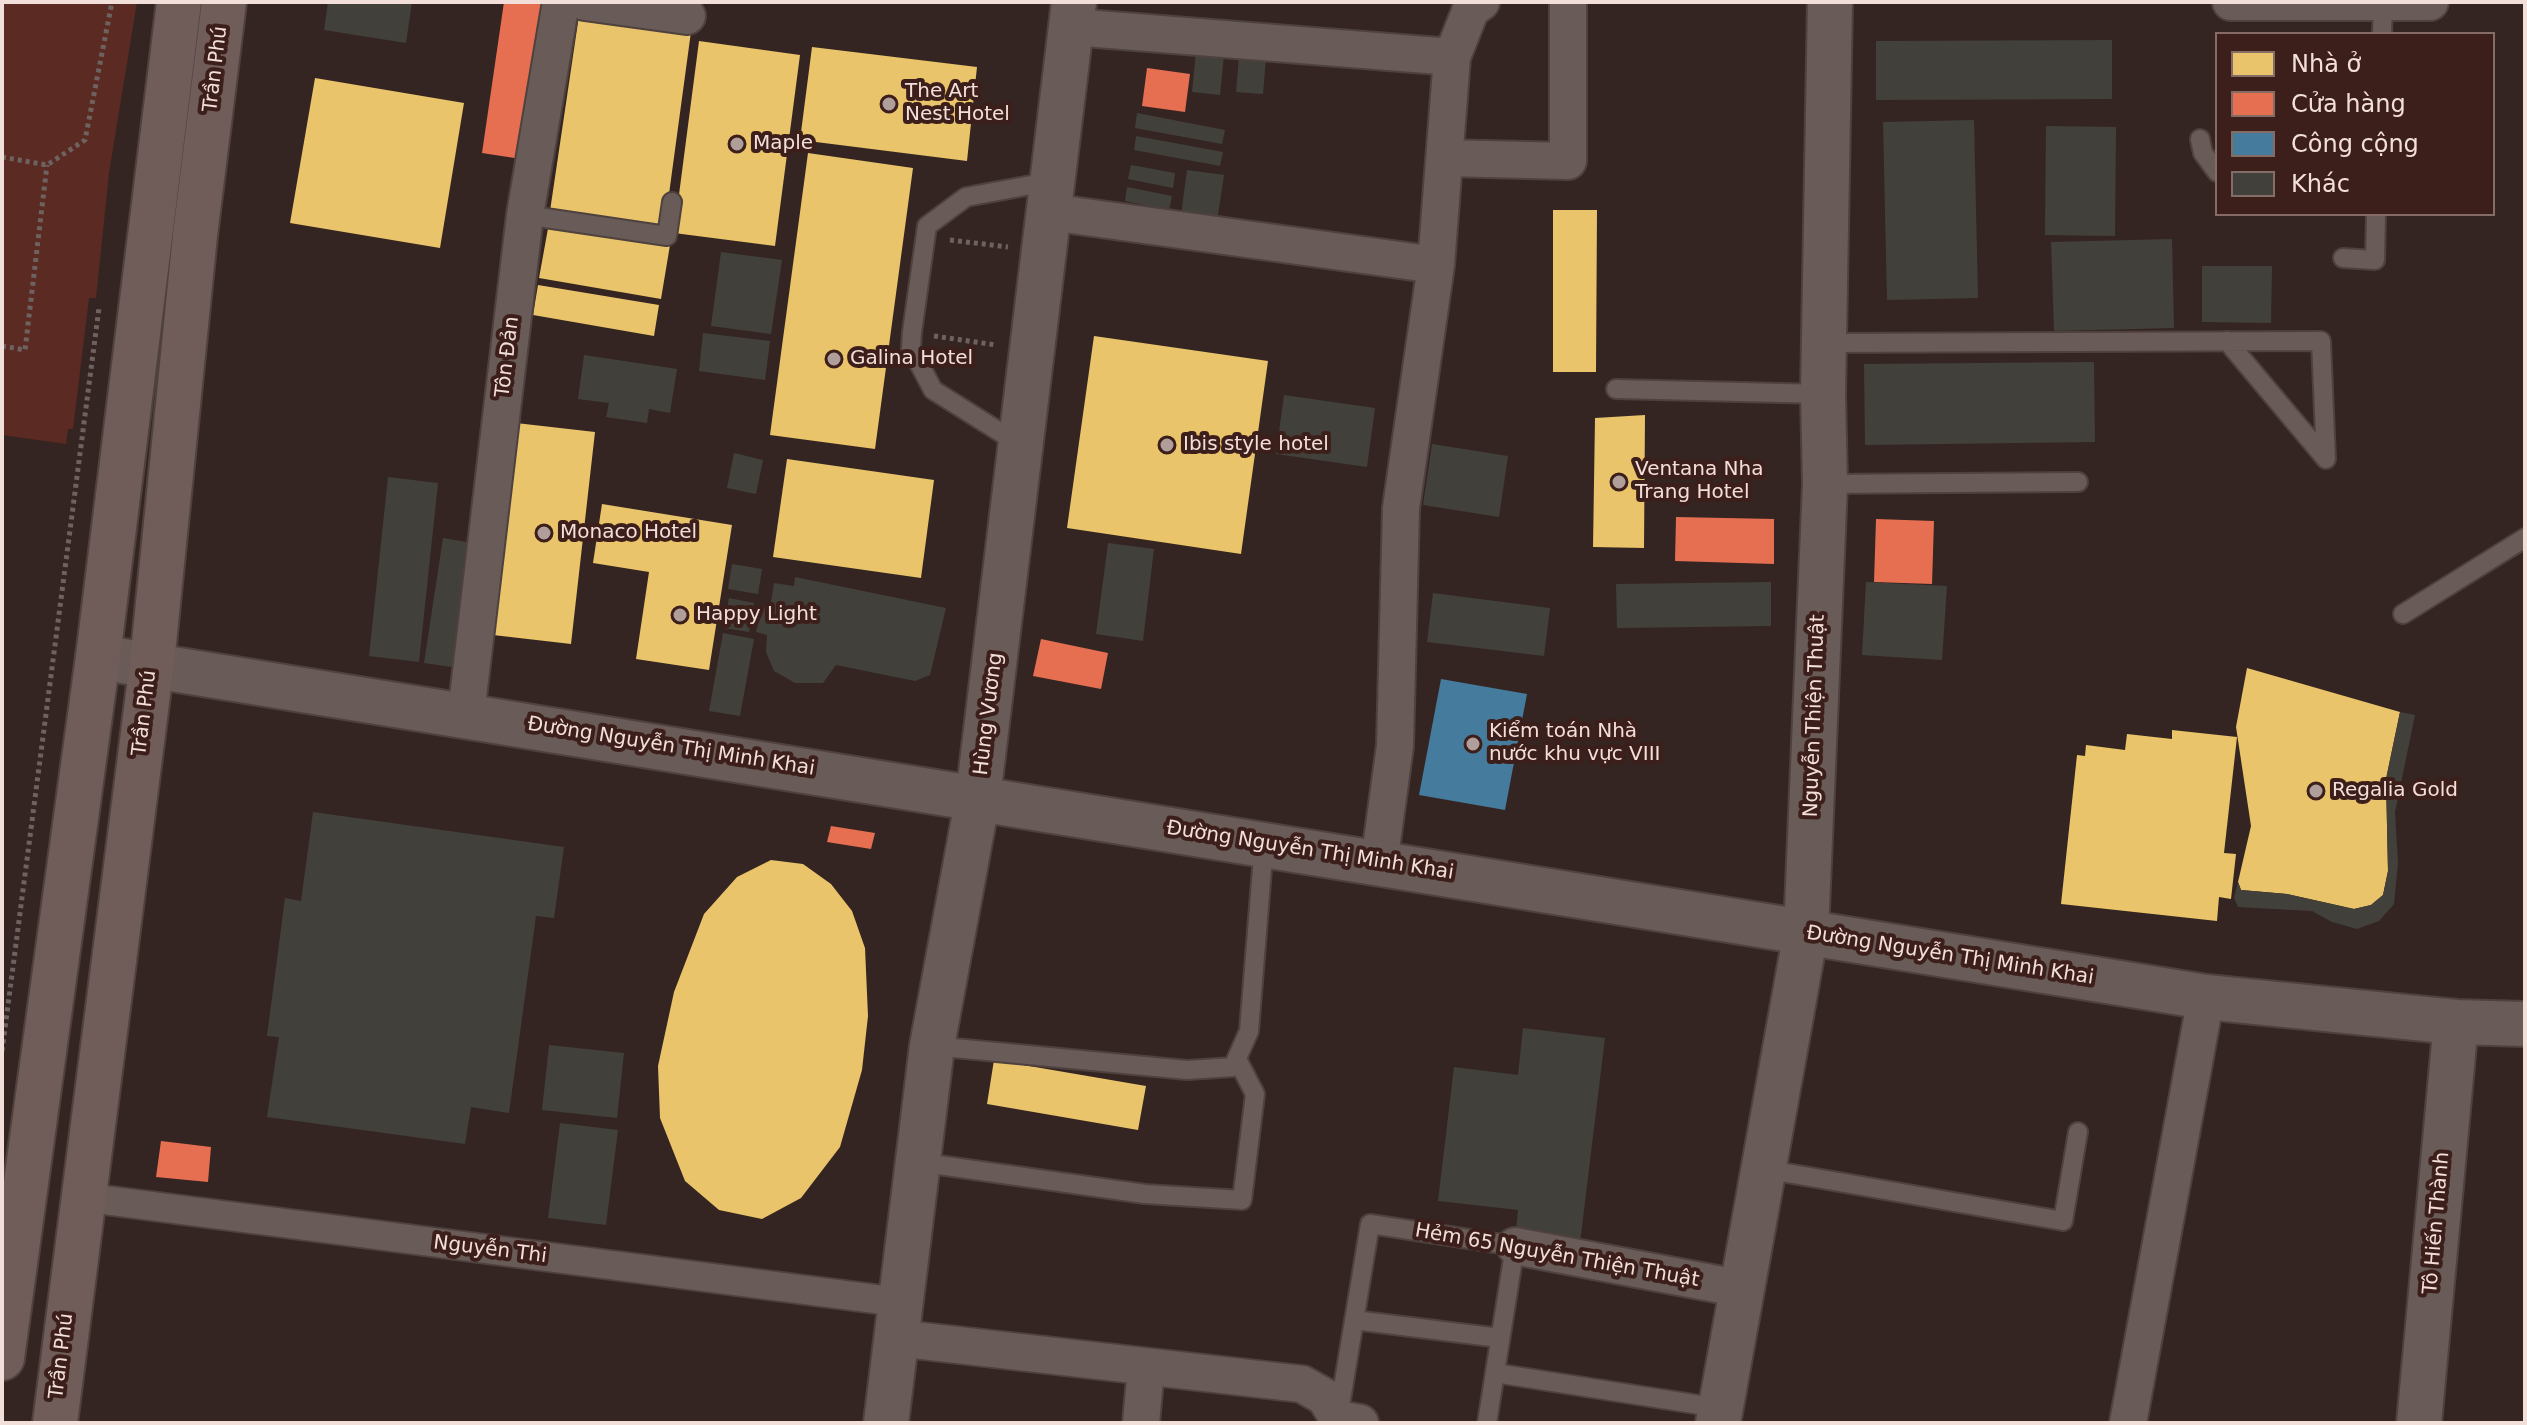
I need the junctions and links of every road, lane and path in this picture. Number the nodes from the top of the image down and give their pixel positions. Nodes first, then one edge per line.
1 (112, 2) edge
2 (179, 2) edge
3 (224, 2) edge
4 (561, 2) edge
5 (585, 2) edge
6 (1481, 2) edge
7 (1568, 2) edge
8 (1830, 2) edge
9 (2231, 2) edge
10 (2430, 2) edge
11 (2383, 3) edge
12 (1073, 14) edge
13 (687, 16) dead end
14 (2382, 32) edge
15 (1452, 57) junction
16 (2200, 139) dead end
17 (2, 157) edge
18 (1445, 158) junction
19 (47, 165) junction
20 (2215, 169) edge
21 (672, 202) dead end
22 (525, 215) junction
23 (1049, 215) junction
24 (2376, 216) edge
25 (925, 237) junction
26 (2343, 258) dead end
27 (1436, 265) junction
28 (101, 295) dead end
29 (912, 332) junction
30 (2227, 341) junction
31 (1824, 343) junction
32 (2, 346) edge
33 (1032, 351) junction
34 (1616, 389) dead end
35 (1823, 394) junction
36 (1021, 446) junction
37 (2078, 482) dead end
38 (1825, 484) junction
39 (2525, 538) edge
40 (2403, 614) dead end
41 (98, 657) junction
42 (152, 663) junction
43 (466, 714) junction
44 (978, 797) junction
45 (1264, 844) junction
46 (1379, 863) junction
47 (1806, 932) junction
48 (2206, 997) junction
49 (2456, 1022) junction
50 (2525, 1024) edge
51 (932, 1046) junction
52 (2, 1051) edge
53 (1237, 1059) junction
54 (2078, 1132) dead end
55 (917, 1162) junction
56 (1764, 1169) junction
57 (81, 1197) junction
58 (1515, 1246) junction
59 (1743, 1289) junction
60 (898, 1320) junction
61 (1354, 1320) junction
62 (1500, 1338) junction
63 (2, 1358) edge
64 (1146, 1368) junction
65 (1495, 1373) junction
66 (1719, 1416) edge
67 (1349, 1421) edge
68 (55, 1423) edge
69 (886, 1423) edge
70 (1141, 1423) edge
71 (1487, 1423) edge
72 (2128, 1423) edge
73 (2419, 1423) edge

1 - 19 path
2 - 41 main road
3 - 42 main road, Trần Phú
4 - 22 street, Tôn Đản
5 - 13 street
6 - 15 street
7 - 18 street
8 - 31 street, Nguyễn Thiện Thuật
9 - 11 street
10 - 11 street
11 - 14 lane
12 - 15 street
12 - 23 street, Hùng Vương
15 - 18 street
16 - 20 lane
17 - 19 path
18 - 27 street
19 - 32 path
21 - 22 lane
22 - 43 street, Tôn Đản
23 - 25 path
23 - 25 lane
23 - 27 street
23 - 33 street, Hùng Vương
24 - 26 lane
25 - 29 lane
27 - 46 street
28 - 52 path
29 - 33 path
29 - 36 lane
30 - 30 lane
30 - 31 lane
31 - 35 street, Nguyễn Thiện Thuật
33 - 36 street, Hùng Vương
34 - 35 lane
35 - 38 street, Nguyễn Thiện Thuật
36 - 44 street, Hùng Vương
37 - 38 lane
38 - 47 street, Nguyễn Thiện Thuật
39 - 40 lane
41 - 42 street, Đường Nguyễn Thị Minh Khai
41 - 63 main road
42 - 43 street, Đường Nguyễn Thị Minh Khai
42 - 57 main road, Trần Phú
43 - 44 street, Đường Nguyễn Thị Minh Khai
44 - 45 street, Đường Nguyễn Thị Minh Khai
44 - 51 street, Hùng Vương
45 - 46 street, Đường Nguyễn Thị Minh Khai
45 - 53 lane
46 - 47 street, Đường Nguyễn Thị Minh Khai
47 - 48 street, Đường Nguyễn Thị Minh Khai
47 - 56 street, Nguyễn Thiện Thuật
48 - 49 street, Đường Nguyễn Thị Minh Khai
48 - 72 street
49 - 50 street, Đường Nguyễn Thị Minh Khai
49 - 73 street, Tô Hiến Thành
51 - 53 lane
51 - 55 street, Hùng Vương
53 - 55 lane
54 - 56 lane
55 - 60 street, Hùng Vương
56 - 59 street, Nguyễn Thiện Thuật
57 - 60 street, Nguyễn Thi
57 - 68 main road, Trần Phú
58 - 59 street, Hẻm 65 Nguyễn Thiện Thuật
58 - 61 lane, Hẻm 65 Nguyễn Thiện Thuật
58 - 62 lane
59 - 66 street, Nguyễn Thiện Thuật
60 - 64 street
60 - 69 street, Hùng Vương
61 - 62 lane
61 - 67 lane
62 - 65 lane
64 - 67 street
64 - 70 street
65 - 66 lane
65 - 71 lane

